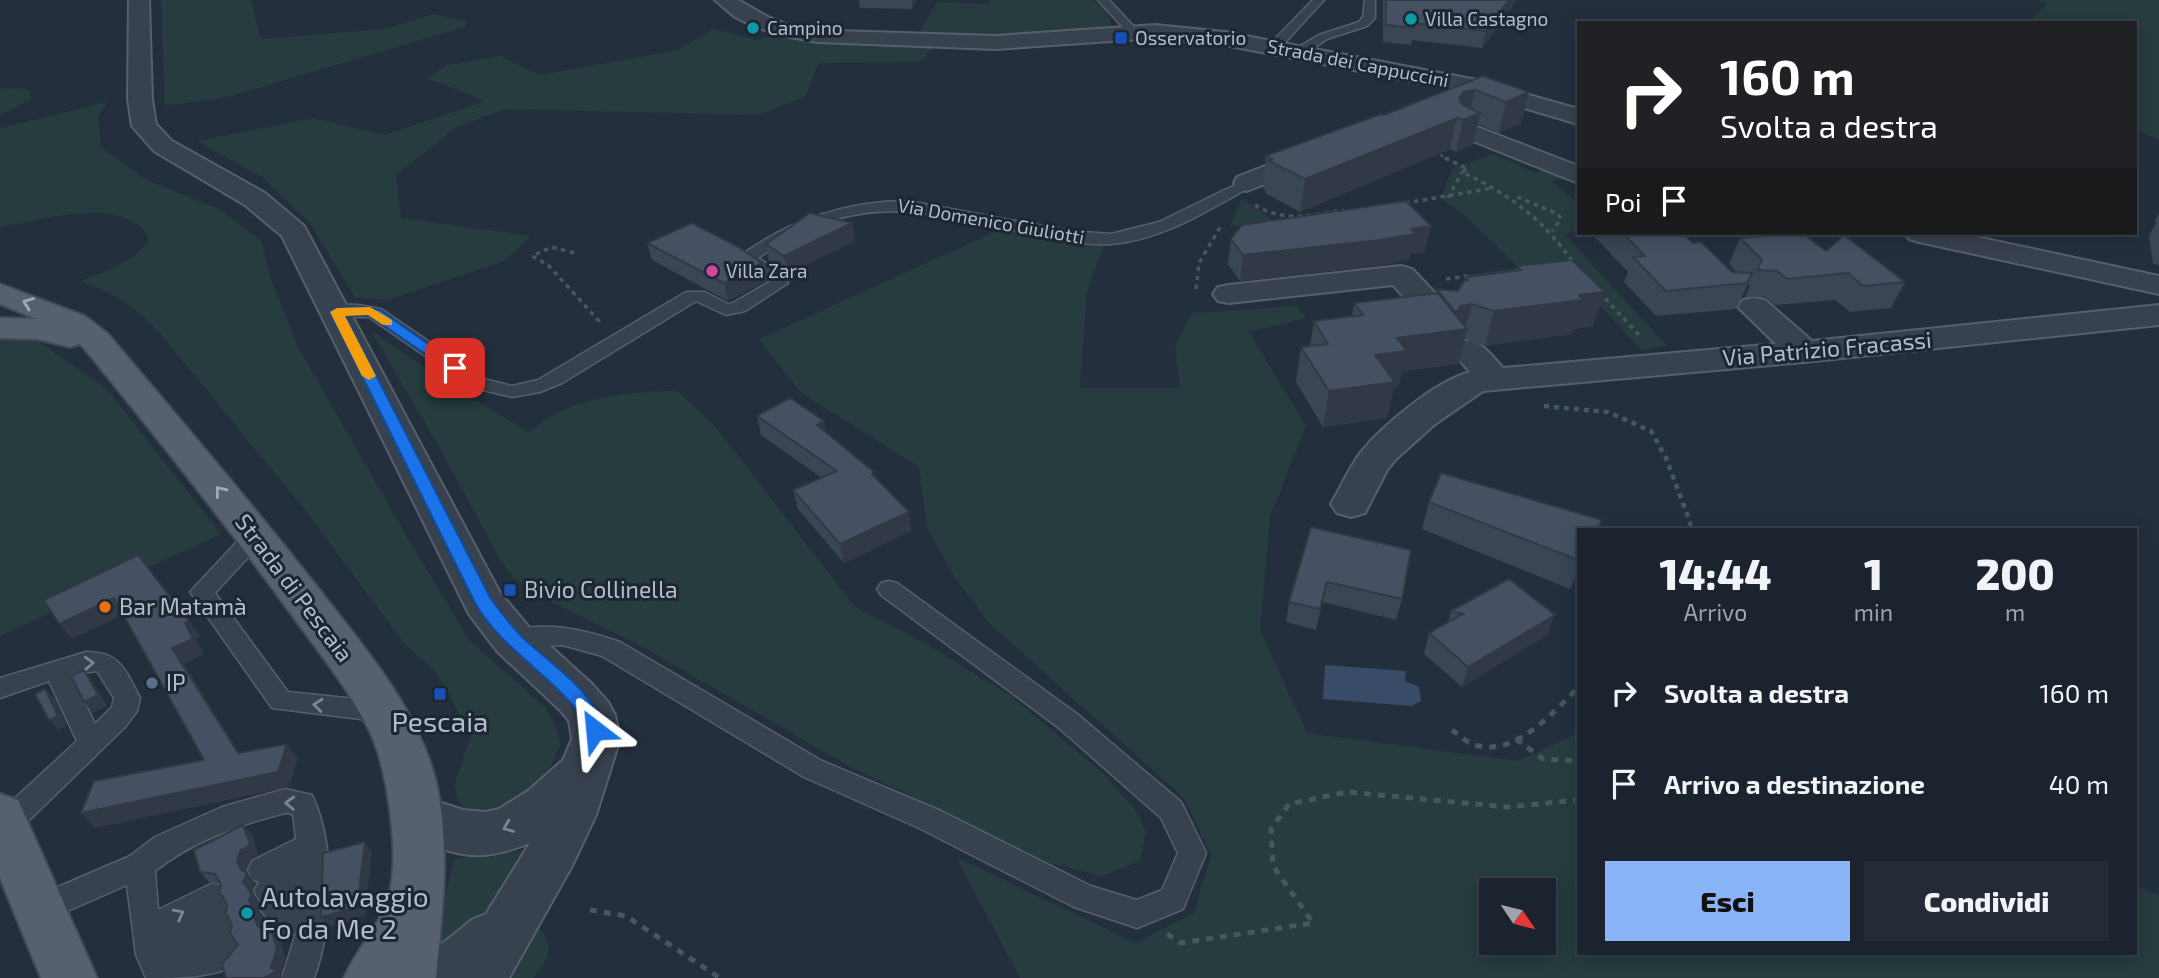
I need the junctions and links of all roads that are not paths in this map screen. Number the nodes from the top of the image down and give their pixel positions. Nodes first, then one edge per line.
1 (139, 0) edge
2 (725, 0) edge
3 (1103, 0) edge
4 (1319, 0) edge
5 (1370, 0) edge
6 (1133, 32) junction
7 (1275, 46) junction
8 (1301, 51) junction
9 (1474, 87) junction
10 (1432, 105) edge
11 (1577, 117) edge
12 (1468, 130) edge
13 (1334, 147) edge
14 (1577, 175) edge
15 (1247, 184) joint
16 (1928, 235) edge
17 (2159, 285) edge
18 (0, 293) edge
19 (1229, 294) dead end
20 (1754, 307) dead end
21 (337, 312) junction
22 (1438, 315) edge
23 (2159, 315) edge
24 (0, 328) edge
25 (96, 341) junction
26 (1467, 349) dead end
27 (1804, 352) junction
28 (1494, 379) junction
29 (1352, 504) dead end
30 (256, 535) junction
31 (889, 589) dead end
32 (513, 639) junction
33 (56, 670) junction
34 (0, 688) edge
35 (386, 713) junction
36 (92, 745) junction
37 (583, 773) junction
38 (417, 817) junction
39 (2, 821) edge
40 (140, 865) junction
41 (312, 877) junction
42 (415, 899) junction
43 (40, 909) junction
44 (513, 919) junction
45 (222, 927) junction
46 (155, 960) edge
47 (69, 978) edge
48 (192, 978) edge
49 (298, 978) edge
50 (372, 978) edge
51 (408, 978) edge
52 (444, 978) edge
53 (478, 978) edge

1 - 21 street
2 - 6 street, Strada dei Cappuccini
3 - 6 lane
4 - 7 lane
5 - 8 lane
6 - 7 street, Strada dei Cappuccini
7 - 8 street, Strada dei Cappuccini
8 - 9 street, Strada dei Cappuccini
9 - 10 street
9 - 11 street, Strada dei Cappuccini
12 - 14 street
13 - 15 street, Via Domenico Giuliotti
15 - 21 lane, Via Domenico Giuliotti
16 - 17 street
25 -> 18 main road, Strada di Pescaia
19 - 22 street
20 - 27 street
21 - 32 street
23 - 27 street, Via Patrizio Fracassi
24 - 25 main road
30 -> 25 main road, Strada di Pescaia
26 - 28 street
27 - 28 street, Via Patrizio Fracassi
28 - 29 street, Via Patrizio Fracassi
30 - 35 main road, Strada di Pescaia
35 -> 30 lane
31 - 32 lane
32 - 37 street
33 - 34 lane
33 - 36 lane
33 -> 36 lane
35 - 38 main road, Strada di Pescaia
36 - 39 lane
37 -> 38 street
37 - 44 street
38 - 42 main road, Strada di Pescaia
39 - 43 main road
41 -> 40 lane
40 - 43 lane
40 - 46 lane
41 - 41 lane
41 - 49 lane
42 - 50 main road
42 - 51 main road, Strada di Pescaia
43 - 47 main road
44 - 52 street
44 - 53 street
45 - 46 lane
46 -> 45 lane
45 - 48 lane

